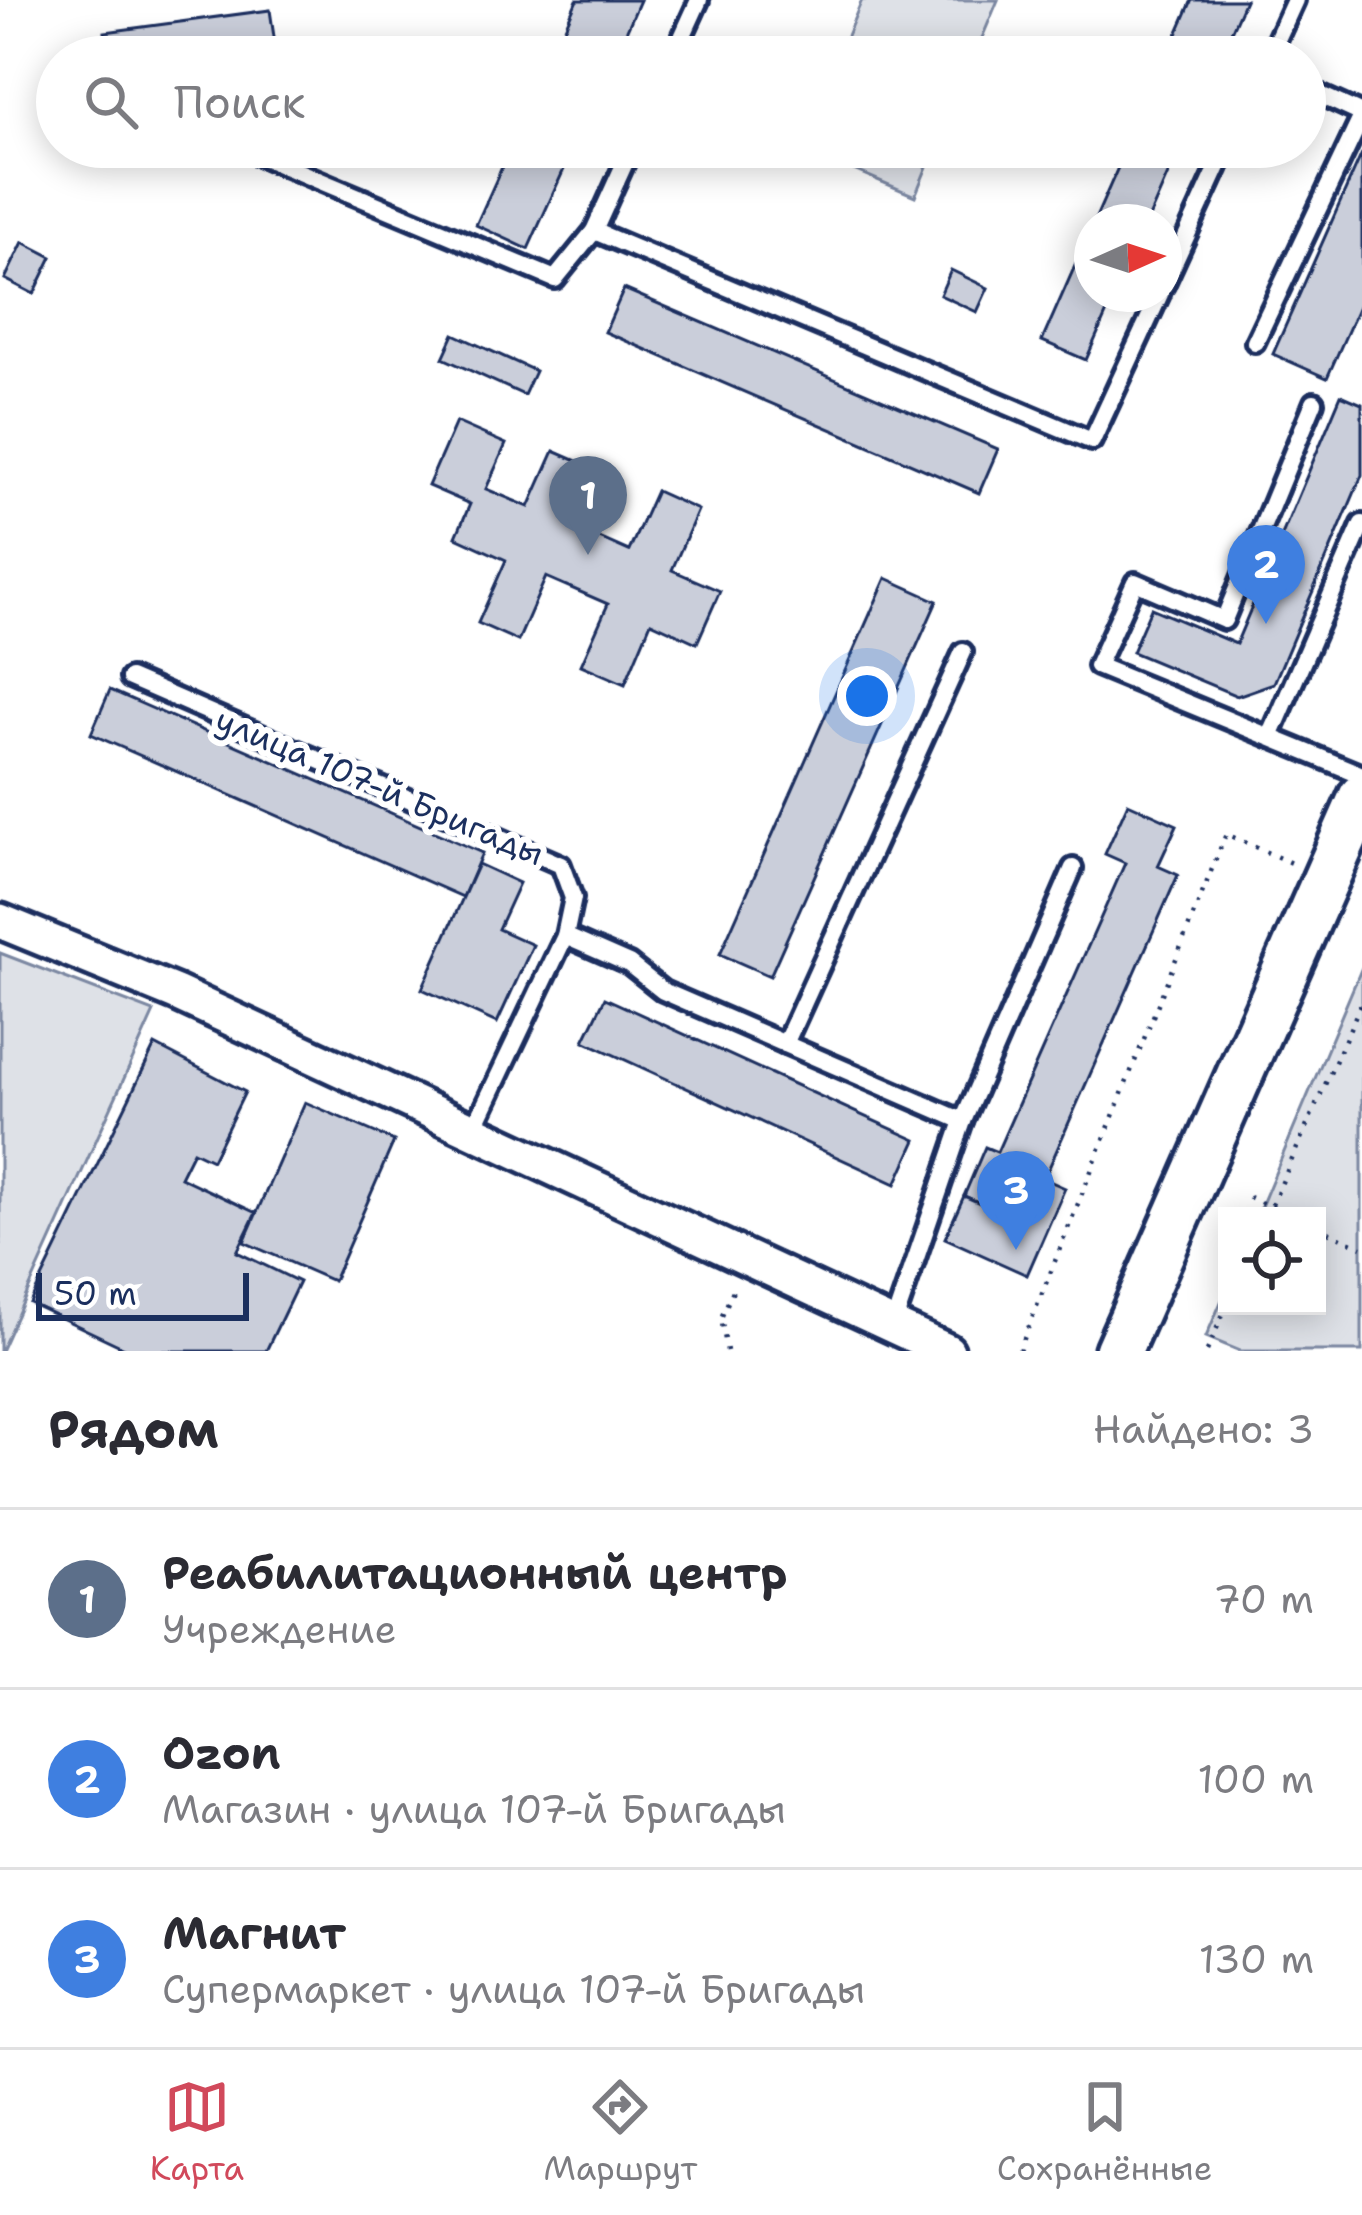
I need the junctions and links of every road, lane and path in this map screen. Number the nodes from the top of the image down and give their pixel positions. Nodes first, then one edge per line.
1 (699, 0) edge
2 (1295, 0) edge
3 (683, 36) edge
4 (1279, 36) edge
5 (1326, 98) edge
6 (1362, 115) edge
7 (289, 168) edge
8 (622, 168) edge
9 (1217, 168) edge
10 (594, 231) junction
11 (1182, 246) edge
12 (1152, 312) edge
13 (1255, 342) dead end
14 (1314, 402) dead end
15 (1362, 524) edge
16 (963, 652) dead end
17 (130, 678) dead end
18 (1270, 737) junction
19 (1362, 775) edge
20 (1362, 797) edge
21 (1073, 868) dead end
22 (1327, 878) junction
23 (0, 921) edge
24 (565, 936) junction
25 (1362, 1000) edge
26 (785, 1044) junction
27 (964, 1121) junction
28 (472, 1130) junction
29 (1249, 1197) dead end
30 (1271, 1207) joint
31 (1326, 1231) edge
32 (1362, 1247) edge
33 (746, 1256) junction
34 (1223, 1315) edge
35 (893, 1325) junction
36 (728, 1351) edge
37 (947, 1351) edge
38 (1019, 1351) edge
39 (1118, 1351) edge
40 (1207, 1351) edge

1 - 3 lane
2 - 4 lane
5 - 6 lane
6 - 13 lane
7 - 10 lane
8 - 10 lane
9 - 11 lane
10 - 12 lane
14 - 18 lane
15 - 18 lane
16 - 26 lane
17 - 24 lane, улица 107-й Бригады
18 - 19 lane
20 - 22 main road
21 - 27 lane
22 - 38 path
22 - 39 main road
23 - 28 street
24 - 26 lane
24 - 28 lane, улица 107-й Бригады
25 - 30 path
26 - 27 lane
27 - 35 lane
28 - 33 street
29 - 30 path
31 - 32 path
33 - 35 street
33 - 36 path
34 - 40 path
35 - 37 street

